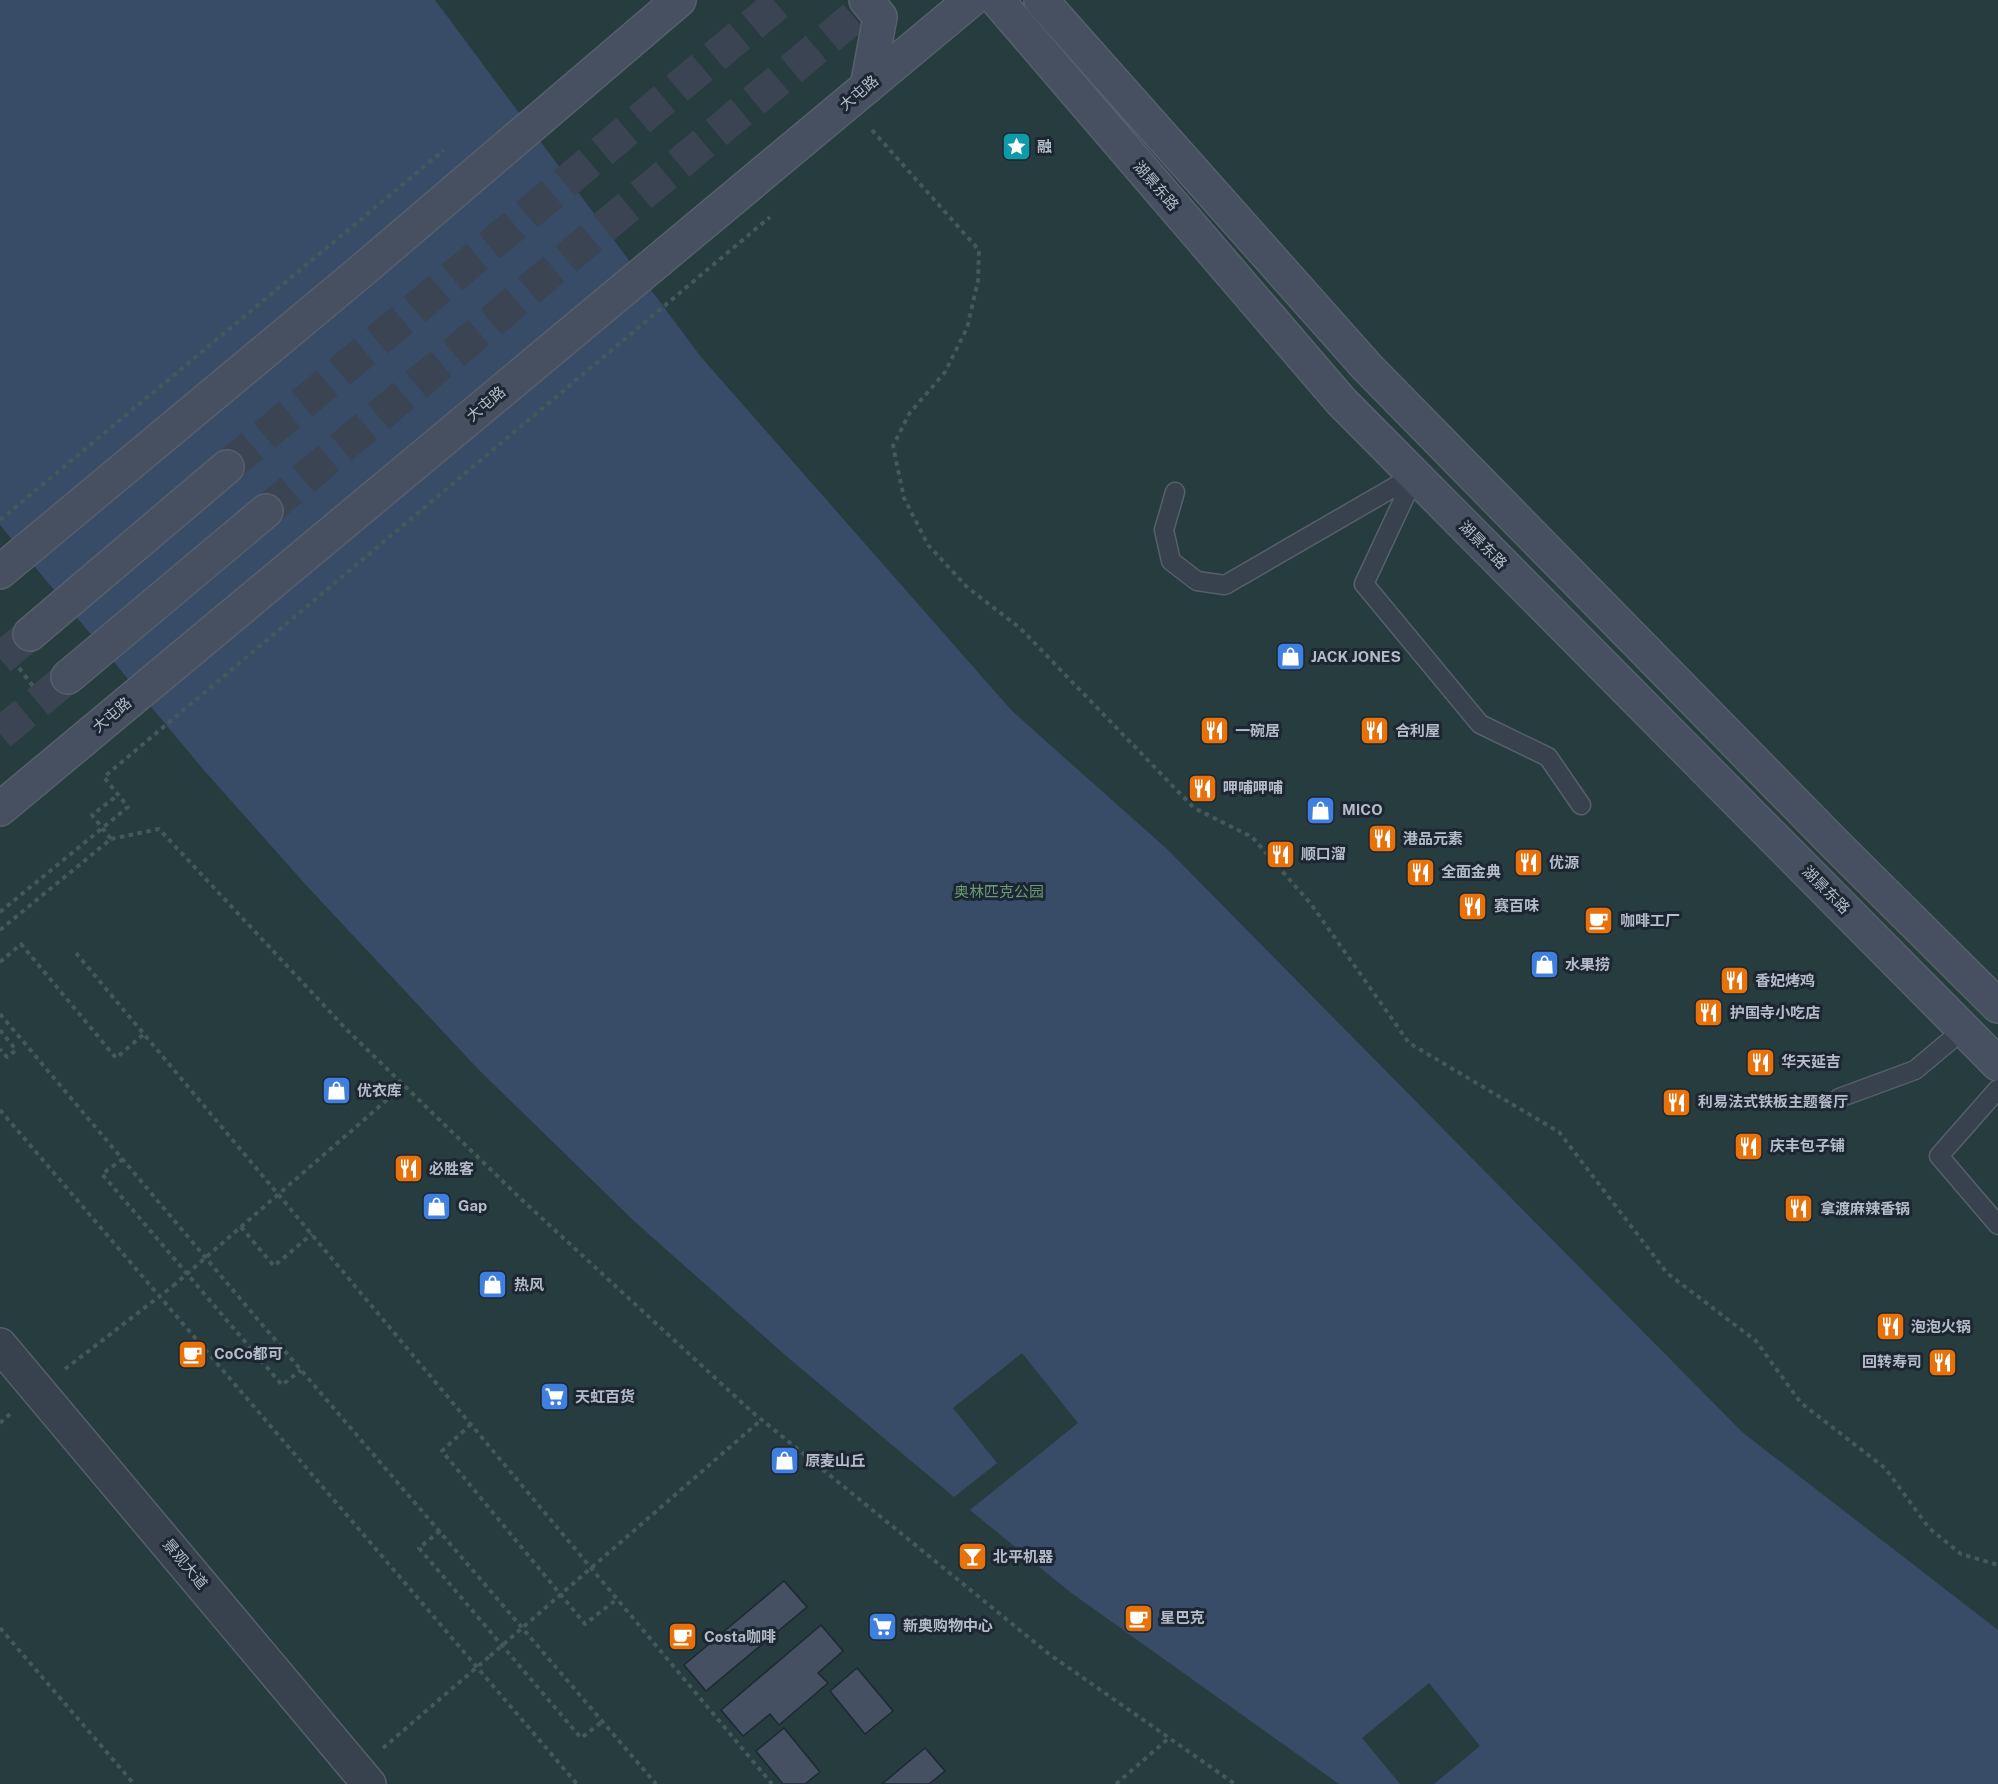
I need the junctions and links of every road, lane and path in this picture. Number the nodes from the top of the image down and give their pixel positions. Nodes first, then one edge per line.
1 (679, 0) edge
2 (866, 0) edge
3 (971, 0) edge
4 (997, 0) edge
5 (1041, 0) edge
6 (867, 87) junction
7 (872, 130) dead end
8 (447, 148) dead end
9 (684, 291) dead end
10 (227, 467) tunnel mouth
11 (1415, 475) junction
12 (1175, 492) dead end
13 (266, 512) tunnel mouth
14 (0, 520) edge
15 (0, 572) edge
16 (30, 634) tunnel mouth
17 (68, 677) tunnel mouth
18 (118, 795) junction
19 (1581, 805) dead end
20 (0, 808) edge
21 (103, 828) junction
22 (111, 839) junction
23 (0, 912) edge
24 (0, 930) edge
25 (75, 952) dead end
26 (0, 962) edge
27 (1998, 1006) edge
28 (0, 1014) edge
29 (1964, 1029) junction
30 (0, 1030) edge
31 (144, 1034) junction
32 (0, 1049) edge
33 (1998, 1064) edge
34 (404, 1085) junction
35 (1998, 1089) edge
36 (1839, 1098) dead end
37 (0, 1110) edge
38 (123, 1159) junction
39 (1998, 1226) edge
40 (241, 1227) junction
41 (312, 1234) junction
42 (187, 1275) junction
43 (158, 1297) junction
44 (0, 1345) edge
45 (302, 1370) junction
46 (38, 1389) junction
47 (761, 1420) junction
48 (471, 1424) junction
49 (440, 1531) junction
50 (1998, 1565) edge
51 (561, 1594) junction
52 (617, 1599) junction
53 (0, 1628) edge
54 (502, 1645) junction
55 (478, 1667) junction
56 (603, 1721) junction
57 (1169, 1738) junction
58 (363, 1777) edge
59 (134, 1784) edge
60 (577, 1784) edge
61 (656, 1784) edge
62 (772, 1784) edge
63 (1116, 1784) edge
64 (1235, 1784) edge

1 - 15 street
2 - 6 street
3 - 6 street, 大屯路
4 - 11 street, 湖景东路
5 - 27 street
6 - 20 street, 大屯路
7 - 50 path
8 - 14 path
9 - 18 path
10 - 16 street
11 - 12 lane
11 - 19 lane
11 - 29 street, 湖景东路
13 - 17 street
18 - 21 path
18 - 21 path
21 - 22 path
21 - 23 path
22 - 24 path
22 - 34 path
25 - 31 path
26 - 31 path
28 - 38 path
29 - 33 street, 湖景东路
29 - 36 lane
30 - 32 path
31 - 41 path
34 - 40 path, bridge
34 - 47 path
35 - 39 lane
37 - 43 path
38 - 42 path
38 - 45 path
40 - 41 path
40 - 42 path, bridge
41 - 48 path
42 - 43 path, bridge
42 - 45 path
43 - 46 path
43 - 55 path
44 - 46 street, 景观大道
45 - 49 path
46 - 58 street, 景观大道
47 - 51 path, bridge
47 - 57 path
48 - 51 path
48 - 52 path
49 - 54 path
49 - 56 path
51 - 52 path
51 - 54 path, bridge
52 - 62 path
53 - 59 path
54 - 55 path, bridge
54 - 56 path
55 - 58 path
55 - 60 path
56 - 61 path
57 - 63 path
57 - 64 path

